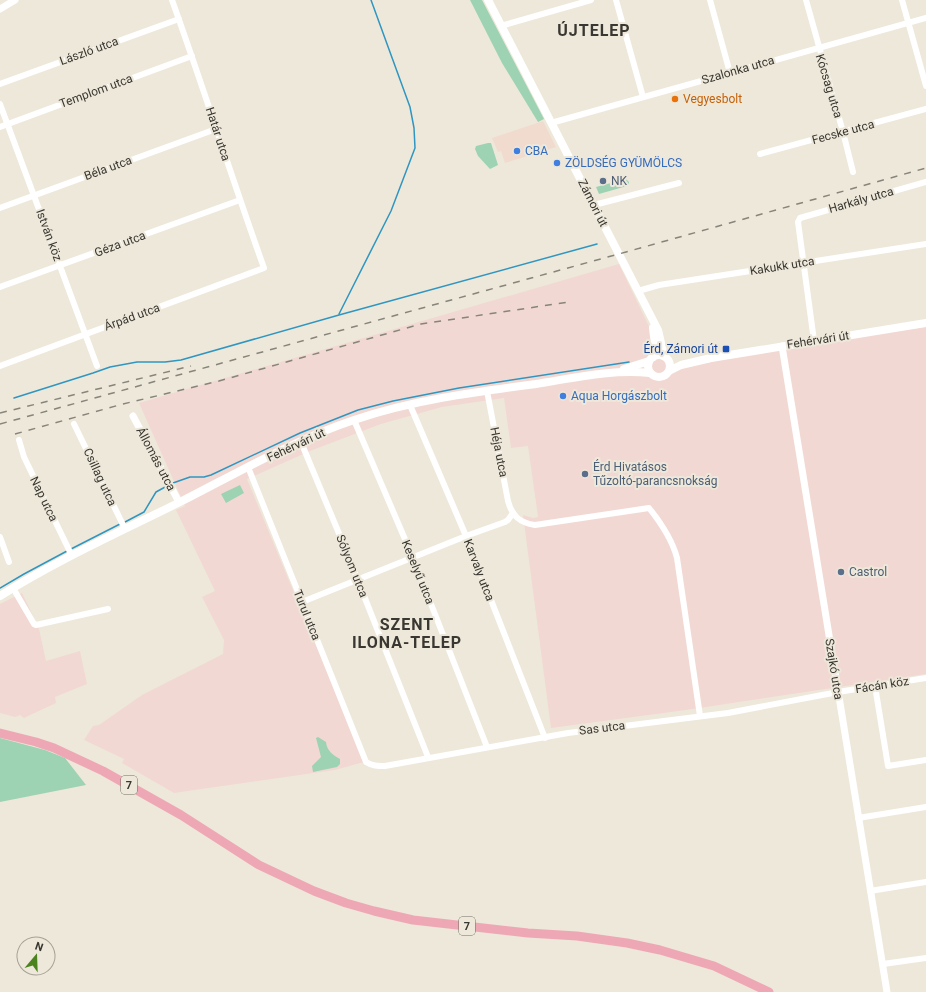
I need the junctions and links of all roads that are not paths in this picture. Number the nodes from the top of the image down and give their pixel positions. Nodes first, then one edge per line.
1 (16, 0) edge
2 (172, 0) edge
3 (488, 0) edge
4 (590, 0) edge
5 (616, 0) edge
6 (710, 0) edge
7 (806, 0) edge
8 (902, 0) edge
9 (0, 9) edge
10 (926, 18) edge
11 (179, 19) junction
12 (909, 23) junction
13 (501, 26) junction
14 (818, 48) junction
15 (192, 56) junction
16 (730, 73) junction
17 (0, 84) edge
18 (926, 86) edge
19 (643, 97) junction
20 (0, 104) edge
21 (926, 109) edge
22 (551, 123) junction
23 (7, 124) junction
24 (0, 127) edge
25 (216, 129) junction
26 (843, 132) junction
27 (760, 154) dead end
28 (853, 172) dead end
29 (926, 182) edge
30 (679, 183) dead end
31 (34, 196) junction
32 (240, 200) junction
33 (594, 205) junction
34 (0, 208) edge
35 (926, 244) edge
36 (803, 262) junction
37 (60, 266) junction
38 (264, 268) joint
39 (0, 287) edge
40 (638, 291) junction
41 (653, 322) junction
42 (926, 323) edge
43 (85, 335) junction
44 (814, 341) junction
45 (782, 346) junction
46 (666, 358) junction
47 (711, 358) junction
48 (651, 359) junction
49 (0, 366) edge
50 (97, 366) dead end
51 (669, 371) junction
52 (618, 372) junction
53 (650, 373) junction
54 (487, 390) junction
55 (410, 405) junction
56 (133, 416) dead end
57 (354, 420) junction
58 (74, 424) dead end
59 (19, 440) dead end
60 (301, 442) junction
61 (248, 467) junction
62 (179, 502) junction
63 (513, 513) junction
64 (124, 529) junction
65 (466, 536) junction
66 (0, 537) edge
67 (72, 556) junction
68 (413, 558) junction
69 (9, 562) dead end
70 (357, 580) junction
71 (13, 588) junction
72 (0, 596) edge
73 (302, 602) junction
74 (108, 609) dead end
75 (926, 678) edge
76 (875, 686) junction
77 (838, 692) junction
78 (700, 716) junction
79 (0, 733) edge
80 (545, 738) junction
81 (487, 747) junction
82 (428, 757) junction
83 (926, 760) edge
84 (366, 762) joint
85 (926, 807) edge
86 (858, 818) junction
87 (926, 882) edge
88 (870, 891) junction
89 (926, 958) edge
90 (882, 964) junction
91 (769, 992) edge
92 (887, 992) edge

1 - 9 street
2 - 11 street, Határ utca
3 - 13 main road, Zámori út
4 - 13 street
5 - 19 street
6 - 16 street
7 - 14 street, Kócsag utca
8 - 12 street
10 - 12 street, Szalonka utca
11 - 15 street, Határ utca
11 - 17 street, László utca
12 - 14 street, Szalonka utca
12 - 18 street
13 - 22 main road, Zámori út
14 - 16 street, Szalonka utca
14 - 26 street, Kócsag utca
15 - 23 street, Templom utca
15 - 25 street, Határ utca
16 - 19 street, Szalonka utca
19 - 22 street, Szalonka utca
20 - 23 street, István köz
21 - 26 street, Fecske utca
22 - 33 main road, Zámori út
23 - 24 street, Templom utca
23 - 31 street, István köz
25 - 31 street, Béla utca
25 - 32 street, Határ utca
26 - 27 street, Fecske utca
26 - 28 street, Kócsag utca
29 - 36 street, Harkály utca
30 - 33 street
31 - 34 street, Béla utca
31 - 37 street, István köz
32 - 37 street, Géza utca
32 - 38 street, Határ utca
33 - 40 main road, Zámori út
35 - 36 street, Kakukk utca
36 - 40 street, Kakukk utca
36 - 44 street
37 - 39 street, Géza utca
37 - 43 street, István köz
38 - 43 street, Árpád utca
40 - 41 main road, Zámori út
41 - 46 main road, Zámori út
41 - 48 main road, Zámori út
42 - 44 main road, Fehérvári út
43 - 49 street, Árpád utca
43 - 50 street, István köz
44 - 45 main road, Fehérvári út
45 - 47 main road, Fehérvári út
45 - 77 street, Szajkó utca
46 - 47 main road, Fehérvári út
46 - 48 main road
46 - 51 main road
47 - 51 main road, Fehérvári út
48 - 52 main road, Fehérvári út
48 - 53 main road
51 - 53 main road
52 - 53 main road, Fehérvári út
52 - 54 main road, Fehérvári út
54 - 55 main road, Fehérvári út
54 - 63 street, Héja utca
55 - 57 main road, Fehérvári út
55 - 65 street, Karvaly utca
56 - 62 street, Állomás utca
57 - 60 main road, Fehérvári út
57 - 68 street, Keselyű utca
58 - 64 street, Csillag utca
59 - 67 street, Nap utca
60 - 61 main road, Fehérvári út
60 - 70 street, Sólyom utca
61 - 62 main road, Fehérvári út
61 - 73 street, Turul utca
62 - 64 main road, Fehérvári út
63 - 65 street
63 - 78 street
64 - 67 main road, Fehérvári út
65 - 68 street
65 - 80 street, Karvaly utca
66 - 69 street
67 - 71 main road, Fehérvári út
68 - 70 street
68 - 81 street, Keselyű utca
70 - 73 street
70 - 82 street, Sólyom utca
71 - 72 main road, Fehérvári út
71 - 74 street
73 - 84 street, Turul utca
75 - 76 street, Fácán köz
76 - 77 street, Fácán köz
76 - 83 street
77 - 78 street, Sas utca
77 - 86 street, Szajkó utca
78 - 80 street, Sas utca
79 - 91 main road, 7
80 - 81 street, Sas utca
81 - 82 street, Sas utca
82 - 84 street, Sas utca
85 - 86 street
86 - 88 street, Szajkó utca
87 - 88 street
88 - 90 street, Szajkó utca
89 - 90 street
90 - 92 street, Szajkó utca

